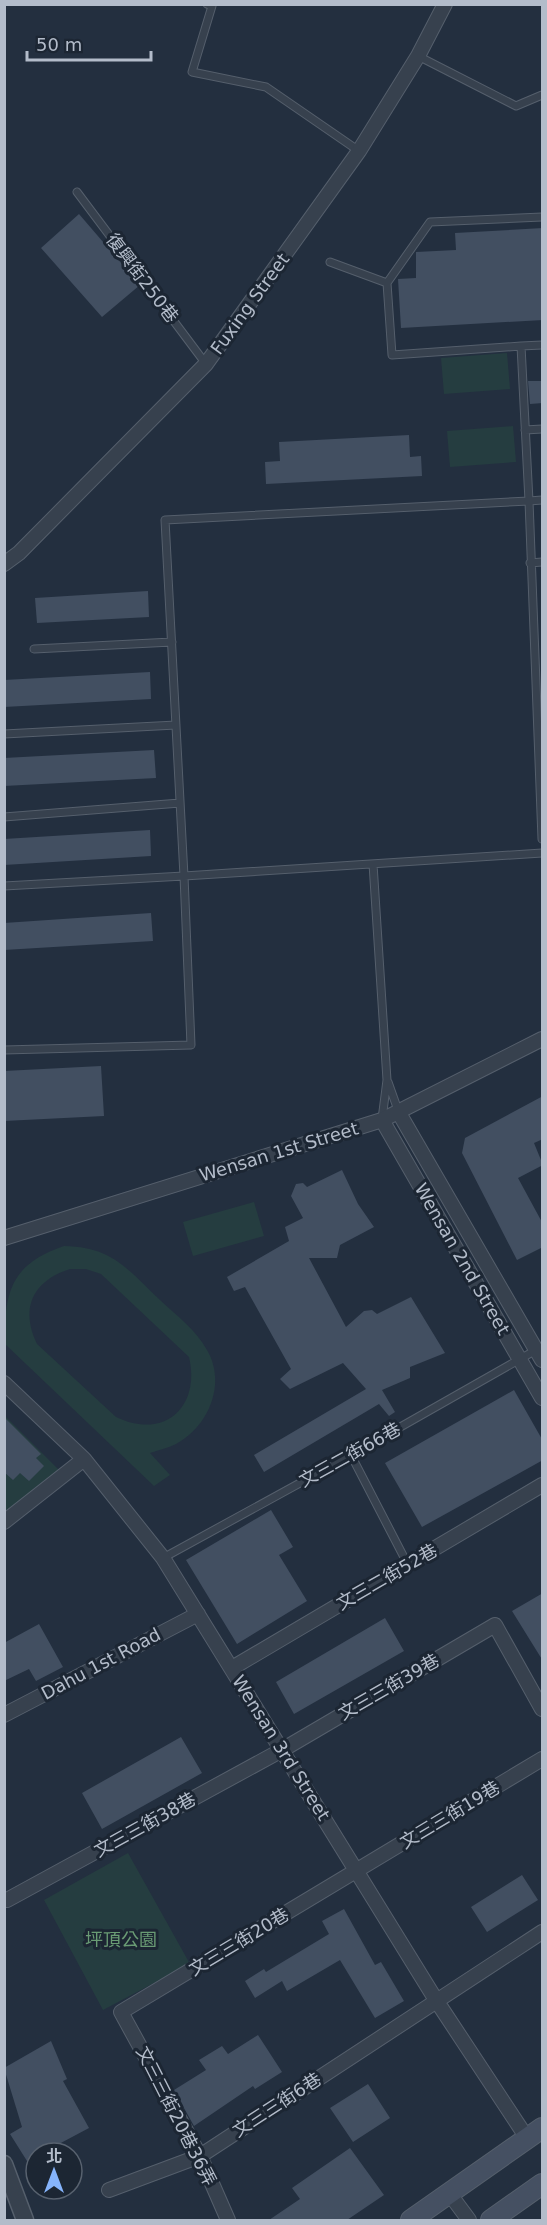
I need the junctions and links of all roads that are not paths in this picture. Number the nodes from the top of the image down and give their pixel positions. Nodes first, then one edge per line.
1 (207, 4) edge
2 (445, 4) edge
3 (418, 56) junction
4 (543, 95) edge
5 (359, 151) junction
6 (77, 192) dead end
7 (543, 217) edge
8 (330, 262) dead end
9 (387, 283) junction
10 (543, 345) edge
11 (521, 346) junction
12 (206, 364) junction
13 (543, 429) edge
14 (525, 430) junction
15 (543, 500) edge
16 (529, 501) junction
17 (530, 562) junction
18 (543, 562) edge
19 (4, 564) edge
20 (172, 642) junction
21 (543, 646) edge
22 (534, 647) junction
23 (34, 649) dead end
24 (540, 713) edge
25 (176, 725) junction
26 (4, 734) edge
27 (541, 787) edge
28 (180, 803) junction
29 (4, 817) edge
30 (543, 839) edge
31 (543, 853) edge
32 (373, 864) junction
33 (184, 876) junction
34 (4, 886) edge
35 (543, 1039) edge
36 (4, 1050) edge
37 (387, 1080) junction
38 (399, 1113) junction
39 (382, 1120) junction
40 (4, 1238) edge
41 (539, 1355) edge
42 (520, 1359) junction
43 (4, 1383) edge
44 (543, 1398) edge
45 (351, 1455) junction
46 (84, 1459) junction
47 (543, 1485) edge
48 (4, 1522) edge
49 (163, 1558) junction
50 (408, 1565) junction
51 (198, 1614) junction
52 (232, 1668) junction
53 (543, 1708) edge
54 (4, 1715) edge
55 (282, 1750) junction
56 (543, 1759) edge
57 (357, 1871) junction
58 (7, 1900) dead end
59 (543, 1932) edge
60 (436, 2000) junction
61 (121, 2012) joint
62 (535, 2133) edge
63 (200, 2156) junction
64 (4, 2164) edge
65 (543, 2184) edge
66 (109, 2190) dead end
67 (449, 2193) junction
68 (25, 2220) edge
69 (228, 2220) edge
70 (411, 2220) edge
71 (469, 2220) edge
72 (491, 2220) edge

1 - 5 lane
2 - 3 street, Fuxing Street
3 - 4 lane
3 - 5 street, Fuxing Street
5 - 12 street, Fuxing Street
6 - 12 lane, 復興街250巷
7 - 9 lane
8 - 9 lane
9 - 11 lane
10 - 11 lane
11 - 14 lane
12 - 19 street, Fuxing Street
13 - 14 lane
14 - 16 lane
15 - 16 lane
16 - 17 lane
16 - 20 lane
17 - 18 lane
17 - 22 lane
20 - 23 lane
20 - 25 lane
21 - 22 lane
22 - 24 lane
24 - 27 lane
25 - 26 lane
25 - 28 lane
27 - 30 lane
28 - 29 lane
28 - 33 lane
31 - 32 lane
32 - 33 lane
32 - 37 lane
33 - 34 lane
33 - 36 lane
35 - 38 street, Wensan 1st Street
37 - 38 lane
37 - 39 lane
38 - 39 street, Wensan 1st Street
38 - 41 street, Wensan 2nd Street
39 - 40 street, Wensan 1st Street
39 - 42 street, Wensan 2nd Street
41 - 42 lane, 文三二街66巷
42 - 44 street, Wensan 2nd Street
42 - 45 lane, 文三二街66巷
43 - 46 street, Wensan 3rd Street
45 - 49 lane, 文三二街66巷
45 - 50 lane
46 - 48 street
46 - 49 street, Wensan 3rd Street
47 - 50 street, 文三二街52巷
49 - 51 street, Wensan 3rd Street
50 - 52 street, 文三二街52巷
51 - 52 street, Wensan 3rd Street
51 - 54 street, Dahu 1st Road
52 - 55 street, Wensan 3rd Street
53 - 55 street, 文三三街39巷
55 - 57 street, Wensan 3rd Street
55 - 58 street, 文三三街38巷
56 - 57 street, 文三三街19巷
57 - 60 street, Wensan 3rd Street
57 - 61 street, 文三三街20巷
59 - 60 street, 文三三街6巷
60 - 62 street, Wensan 3rd Street
60 - 63 street, 文三三街6巷
61 - 63 street, 文三三街20巷36弄
62 - 67 main road
63 - 66 street, 文三三街6巷
63 - 69 street, 文三三街20巷36弄
64 - 68 street
65 - 72 main road
67 - 70 main road
67 - 71 street

